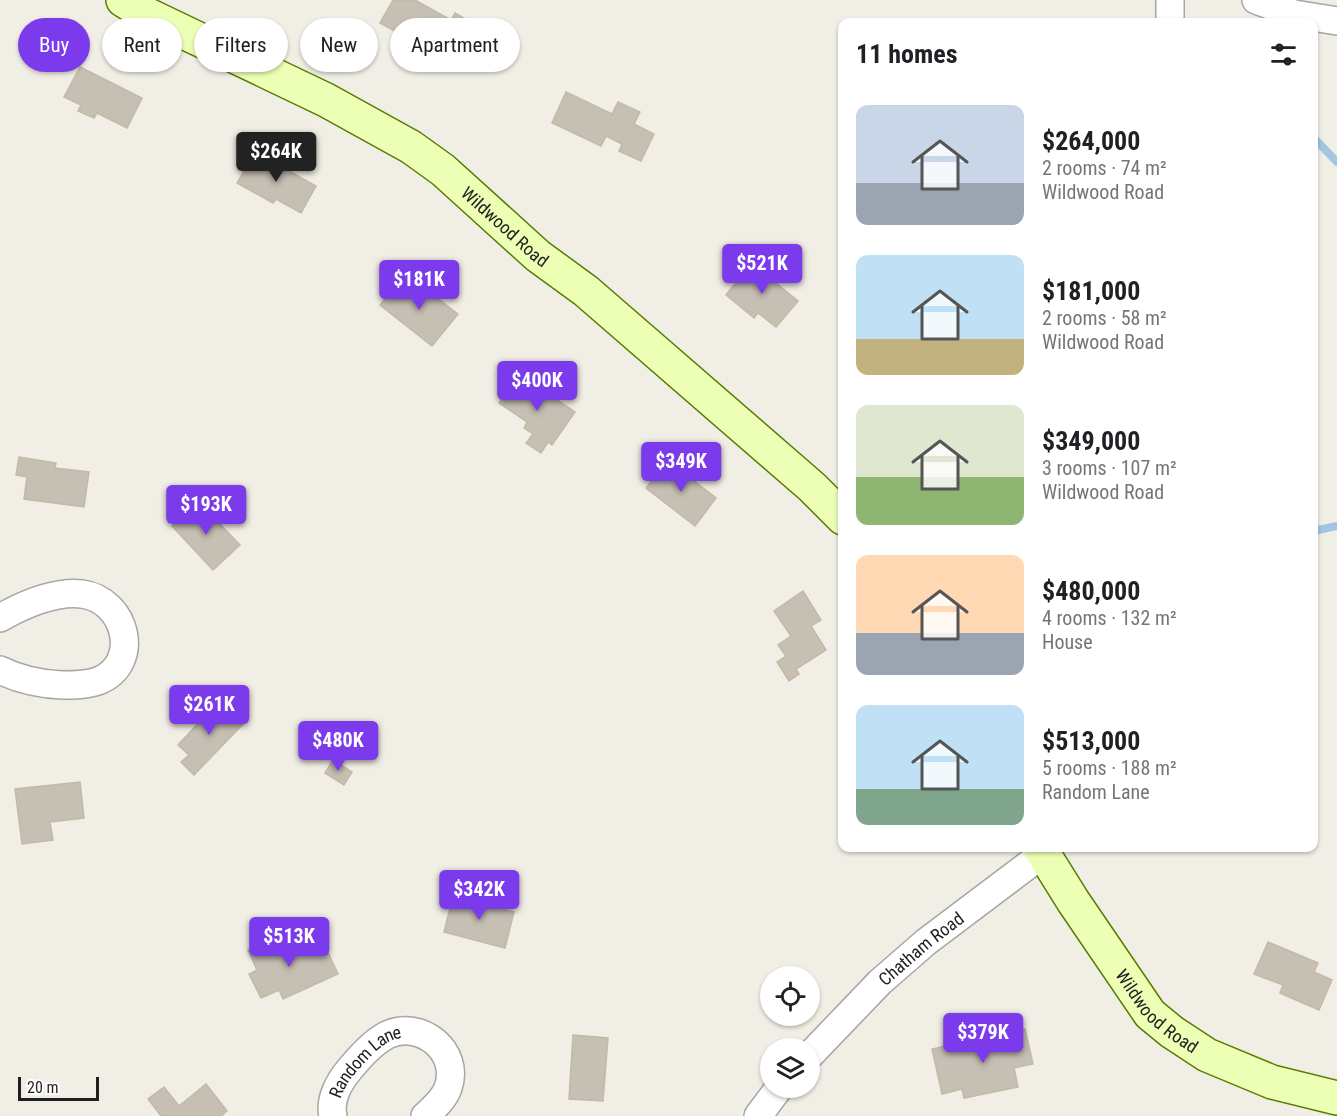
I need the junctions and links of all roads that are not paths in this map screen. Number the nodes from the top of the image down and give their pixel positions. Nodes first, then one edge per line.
1 (123, 0) edge
2 (1170, 0) edge
3 (1256, 0) edge
4 (1170, 18) edge
5 (1337, 21) edge
6 (838, 513) edge
7 (0, 618) edge
8 (0, 670) edge
9 (1039, 852) edge
10 (1043, 852) edge
11 (820, 1045) edge
12 (772, 1098) edge
13 (1337, 1098) edge
14 (333, 1116) edge
15 (425, 1116) edge
16 (758, 1116) edge

1 - 6 street, Wildwood Road
2 - 4 street
3 - 5 street
7 - 8 street
9 - 11 street, Chatham Road
10 - 13 street, Wildwood Road
12 - 16 street
14 - 15 street, Random Lane

